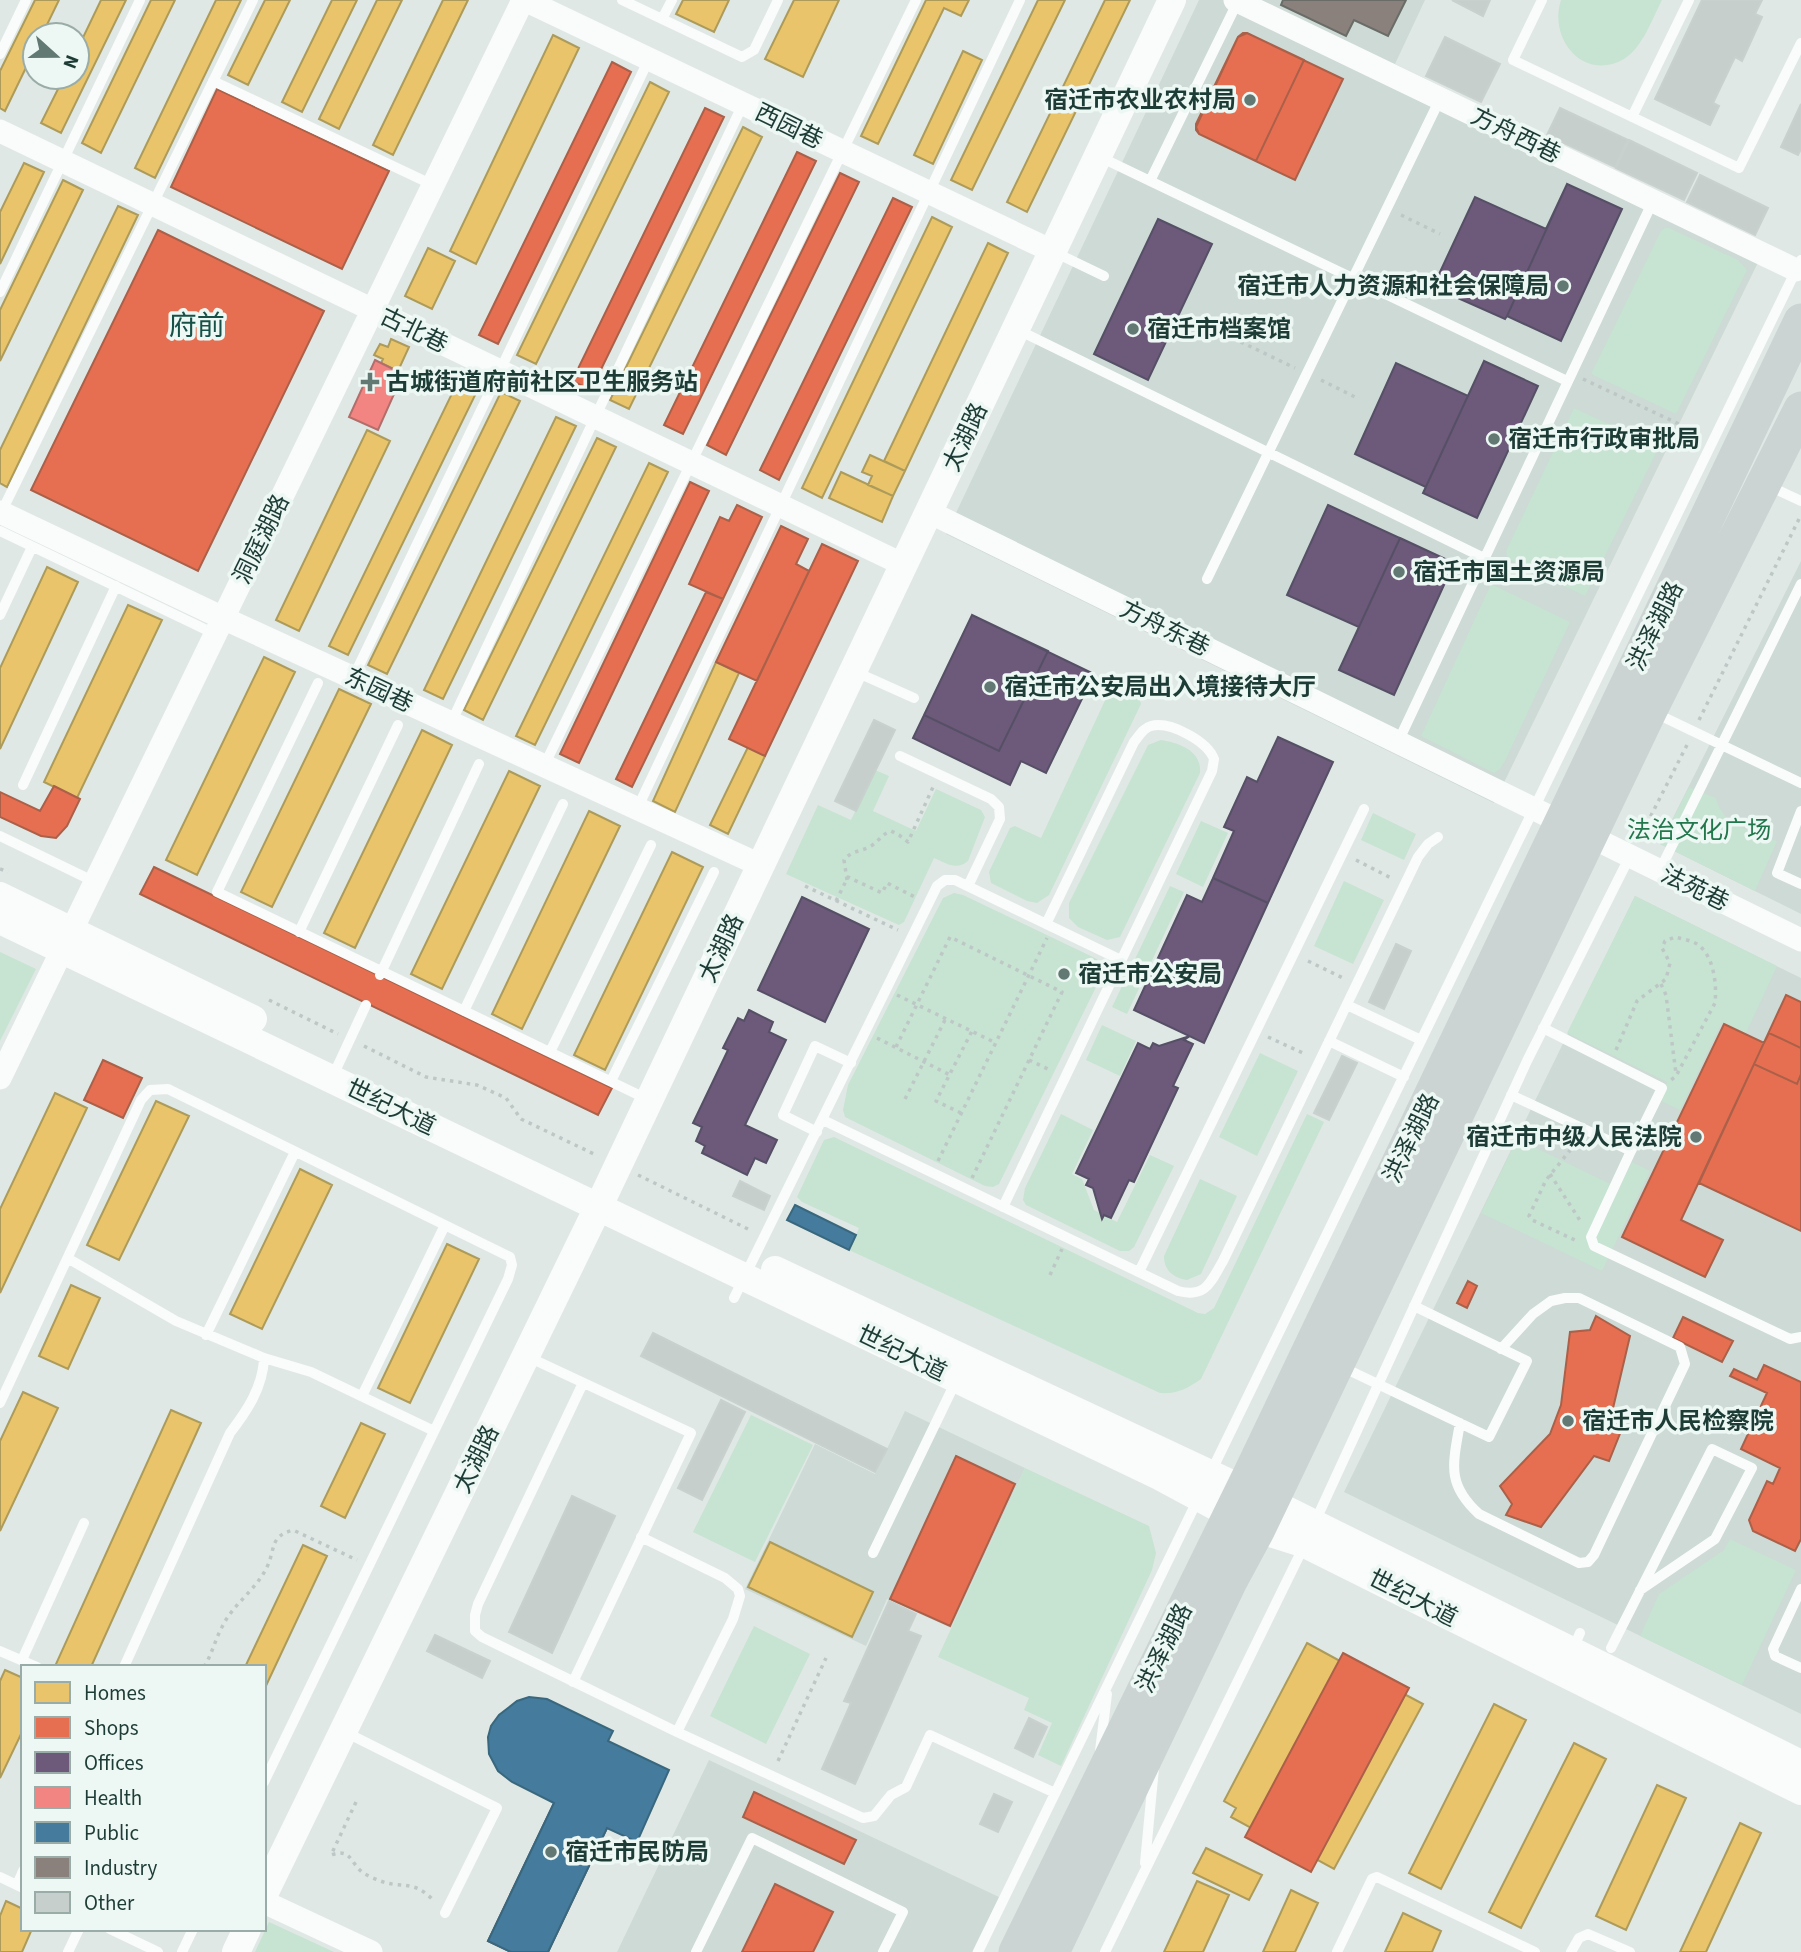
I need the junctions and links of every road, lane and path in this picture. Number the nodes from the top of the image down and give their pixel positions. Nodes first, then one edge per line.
1 (26, 0) edge
2 (140, 0) edge
3 (253, 0) edge
4 (524, 0) edge
5 (622, 0) edge
6 (672, 0) edge
7 (778, 0) edge
8 (916, 0) edge
9 (1020, 0) edge
10 (1172, 0) edge
11 (1542, 0) edge
12 (1689, 0) edge
13 (1237, 1) edge
14 (662, 19) junction
15 (1801, 43) edge
16 (0, 54) edge
17 (649, 59) junction
18 (1790, 65) junction
19 (1801, 71) edge
20 (213, 81) junction
21 (1440, 99) junction
22 (743, 104) junction
23 (1632, 117) junction
24 (0, 131) edge
25 (843, 152) junction
26 (1098, 156) junction
27 (63, 161) junction
28 (1150, 181) junction
29 (433, 185) junction
30 (929, 192) junction
31 (1653, 201) junction
32 (153, 204) junction
33 (1387, 209) junction
34 (1440, 234) dead end
35 (1054, 252) junction
36 (1798, 265) edge
37 (1104, 276) dead end
38 (1353, 278) junction
39 (0, 292) edge
40 (373, 310) junction
41 (1187, 316) dead end
42 (1801, 321) edge
43 (1016, 329) junction
44 (500, 371) junction
45 (1307, 374) junction
46 (1569, 377) junction
47 (1357, 398) dead end
48 (1801, 410) edge
49 (595, 416) junction
50 (1801, 421) edge
51 (1679, 424) dead end
52 (1268, 454) junction
53 (692, 463) junction
54 (1764, 484) junction
55 (1801, 501) edge
56 (780, 506) junction
57 (929, 512) junction
58 (1801, 515) edge
59 (0, 519) edge
60 (32, 547) junction
61 (1484, 558) junction
62 (904, 565) junction
63 (1207, 579) dead end
64 (1801, 584) edge
65 (116, 586) junction
66 (0, 615) edge
67 (219, 626) junction
68 (853, 670) junction
69 (353, 678) junction
70 (318, 682) dead end
71 (914, 698) dead end
72 (1650, 710) junction
73 (450, 723) junction
74 (398, 725) dead end
75 (1694, 732) junction
76 (1398, 742) junction
77 (1721, 745) junction
78 (900, 757) dead end
79 (480, 764) dead end
80 (544, 766) junction
81 (939, 775) junction
82 (1801, 783) edge
83 (23, 785) dead end
84 (563, 804) dead end
85 (1364, 808) dead end
86 (637, 809) junction
87 (1801, 811) edge
88 (1562, 822) junction
89 (0, 836) edge
90 (1438, 837) dead end
91 (651, 845) dead end
92 (1342, 853) junction
93 (1631, 855) junction
94 (760, 865) junction
95 (1660, 870) junction
96 (714, 872) dead end
97 (846, 880) junction
98 (95, 882) junction
99 (1405, 884) junction
100 (1801, 884) edge
101 (804, 886) dead end
102 (968, 886) junction
103 (0, 897) edge
104 (836, 901) junction
105 (929, 903) junction
106 (0, 920) edge
107 (1049, 925) junction
108 (299, 932) junction
109 (912, 937) junction
110 (67, 940) junction
111 (1801, 940) edge
112 (1293, 954) junction
113 (1121, 960) junction
114 (381, 973) junction
115 (1029, 976) junction
116 (1357, 984) junction
117 (1661, 984) junction
118 (887, 990) junction
119 (917, 1004) junction
120 (366, 1005) dead end
121 (1347, 1005) junction
122 (464, 1011) junction
123 (946, 1018) junction
124 (1543, 1028) junction
125 (972, 1031) junction
126 (1256, 1031) junction
127 (866, 1032) junction
128 (1421, 1040) junction
129 (1329, 1041) junction
130 (996, 1043) junction
131 (896, 1047) junction
132 (550, 1052) junction
133 (1029, 1060) junction
134 (924, 1061) junction
135 (1320, 1061) junction
136 (1610, 1062) junction
137 (851, 1063) junction
138 (336, 1070) junction
139 (950, 1075) junction
140 (1676, 1076) junction
141 (0, 1077) edge
142 (1404, 1077) junction
143 (1065, 1078) junction
144 (611, 1081) junction
145 (1662, 1088) junction
146 (1511, 1095) junction
147 (905, 1099) dead end
148 (650, 1100) junction
149 (961, 1114) junction
150 (823, 1120) junction
151 (1587, 1131) junction
152 (817, 1132) junction
153 (1631, 1151) junction
154 (295, 1152) junction
155 (933, 1173) junction
156 (1550, 1174) junction
157 (966, 1189) junction
158 (602, 1199) junction
159 (1003, 1207) junction
160 (444, 1225) junction
161 (1067, 1238) junction
162 (1592, 1242) junction
163 (69, 1259) junction
164 (1139, 1272) junction
165 (1050, 1275) dead end
166 (744, 1278) junction
167 (1414, 1307) junction
168 (206, 1335) junction
169 (1801, 1337) edge
170 (1501, 1349) junction
171 (526, 1356) junction
172 (264, 1358) junction
173 (1336, 1364) junction
174 (961, 1370) junction
175 (583, 1382) junction
176 (1379, 1384) junction
177 (362, 1396) junction
178 (0, 1403) edge
179 (1460, 1423) junction
180 (434, 1431) junction
181 (1232, 1499) junction
182 (84, 1523) dead end
183 (1309, 1534) junction
184 (641, 1537) junction
185 (873, 1553) dead end
186 (369, 1565) junction
187 (1801, 1589) edge
188 (1640, 1590) junction
189 (1611, 1648) dead end
190 (0, 1651) edge
191 (1571, 1652) junction
192 (826, 1658) dead end
193 (22, 1660) junction
194 (33, 1665) edge
195 (125, 1665) edge
196 (205, 1665) edge
197 (1801, 1668) edge
198 (573, 1682) junction
199 (1108, 1684) junction
200 (343, 1731) junction
201 (1158, 1731) junction
202 (677, 1732) junction
203 (1801, 1764) edge
204 (771, 1776) junction
205 (266, 1778) edge
206 (1095, 1788) junction
207 (1801, 1791) edge
208 (1055, 1793) junction
209 (356, 1802) dead end
210 (1144, 1873) junction
211 (0, 1877) edge
212 (20, 1886) edge
213 (266, 1890) edge
214 (266, 1903) edge
215 (445, 1913) joint
216 (78, 1931) edge
217 (114, 1931) edge
218 (192, 1931) edge
219 (246, 1931) edge
220 (68, 1952) edge
221 (158, 1952) edge
222 (182, 1952) edge
223 (236, 1952) edge
224 (371, 1952) edge
225 (696, 1952) edge
226 (883, 1952) edge
227 (978, 1952) edge
228 (1016, 1952) edge
229 (1052, 1952) edge
230 (1105, 1952) edge
231 (1337, 1952) edge
232 (1535, 1952) edge
233 (1571, 1952) edge
234 (1630, 1952) edge

1 - 16 lane
2 - 27 lane
3 - 20 lane
4 - 17 street, 西园巷
4 - 29 street, 洞庭湖路
5 - 14 lane
6 - 14 lane
7 - 14 lane
8 - 25 lane
9 - 30 lane
10 - 26 street, 太湖路
11 - 23 lane
12 - 23 lane
13 - 21 street, 方舟西巷
13 - 28 lane
15 - 18 lane
17 - 22 street, 西园巷
17 - 44 lane
18 - 19 lane
18 - 23 lane
20 - 29 lane
20 - 32 lane
21 - 31 street, 方舟西巷
21 - 33 lane
22 - 25 street, 西园巷
22 - 49 lane
24 - 27 street, 古北巷
25 - 30 street, 西园巷
25 - 53 lane
26 - 28 lane
26 - 35 street, 太湖路
27 - 32 street, 古北巷
27 - 39 lane
28 - 38 lane
29 - 40 street, 洞庭湖路
30 - 35 street, 西园巷
30 - 56 lane
31 - 36 street, 方舟西巷
31 - 46 lane
32 - 40 street, 古北巷
32 - 59 lane
33 - 34 path
33 - 38 lane
35 - 37 lane
35 - 43 street, 太湖路
36 - 88 lane
38 - 45 lane
38 - 46 lane
40 - 44 street, 古北巷
40 - 67 street, 洞庭湖路
41 - 45 path
42 - 88 main road, 洪泽湖路
43 - 52 lane
43 - 57 street, 太湖路
44 - 49 street, 古北巷
44 - 69 lane
45 - 47 path
45 - 52 lane
46 - 51 path
46 - 61 lane
48 - 54 main road, 洪泽湖路
49 - 53 street, 古北巷
49 - 73 lane
50 - 54 main road
52 - 61 lane
52 - 63 lane
53 - 56 street, 古北巷
53 - 80 lane
54 - 55 lane
54 - 72 main road, 洪泽湖路
56 - 62 street, 古北巷
56 - 86 lane
57 - 62 street, 太湖路
57 - 76 street, 方舟东巷
58 - 75 path
59 - 60 lane
59 - 67 street, 东园巷
60 - 65 lane
60 - 66 lane
61 - 76 lane
62 - 68 street, 太湖路
64 - 77 lane
65 - 67 lane
65 - 83 lane
67 - 69 street, 东园巷
67 - 98 street, 洞庭湖路
68 - 71 lane
68 - 94 street, 太湖路
69 - 73 street, 东园巷
70 - 108 lane
72 - 75 lane
72 - 88 main road, 洪泽湖路
73 - 80 street, 东园巷
74 - 108 lane
75 - 77 lane
75 - 93 path
76 - 88 street, 方舟东巷
77 - 82 lane
77 - 95 lane
78 - 81 lane
79 - 114 lane
80 - 86 street, 东园巷
81 - 97 path
81 - 102 lane
84 - 122 lane
85 - 92 lane
86 - 94 street, 东园巷
87 - 100 lane
88 - 93 street, 法苑巷
88 - 128 lane
88 - 173 main road, 洪泽湖路
88 - 181 main road, 洪泽湖路
89 - 98 lane
90 - 99 lane
91 - 132 lane
92 - 99 path
92 - 112 lane
93 - 95 street, 法苑巷
93 - 124 lane
94 - 148 street, 太湖路
95 - 111 street, 法苑巷
96 - 144 lane
97 - 104 path
97 - 105 path
98 - 110 street, 洞庭湖路
99 - 116 lane
101 - 104 path
102 - 105 lane
102 - 107 lane
103 - 110 street, 世纪大道
104 - 109 path
105 - 109 lane
106 - 110 street, 世纪大道
107 - 113 lane
107 - 113 lane
107 - 115 path
108 - 114 lane
109 - 118 lane
110 - 138 street, 世纪大道
110 - 141 street, 洞庭湖路
112 - 116 path
112 - 126 lane
113 - 143 lane
114 - 122 lane
115 - 119 path
115 - 130 path
115 - 133 path
116 - 121 lane
117 - 136 path
117 - 140 path
117 - 140 path
118 - 119 path
118 - 127 lane
119 - 123 path
119 - 131 path
120 - 138 lane
121 - 128 lane
121 - 129 lane
122 - 132 lane
123 - 125 path
123 - 134 path
124 - 136 lane
124 - 146 lane
125 - 130 path
125 - 139 path
126 - 135 path
126 - 164 lane
127 - 131 path
127 - 137 lane
128 - 142 lane
129 - 135 lane
129 - 142 lane
130 - 149 path
131 - 134 path
132 - 144 lane
133 - 143 path
133 - 157 path
134 - 139 path
134 - 147 path
135 - 164 lane
136 - 145 lane
137 - 150 lane
137 - 152 lane
138 - 158 street, 世纪大道
139 - 149 path
140 - 145 path
142 - 181 lane
143 - 159 lane
144 - 148 lane
145 - 153 lane
146 - 151 lane
146 - 167 lane
148 - 158 street, 太湖路
149 - 155 path
150 - 152 lane
150 - 155 lane
151 - 153 lane
151 - 156 path
152 - 166 lane
153 - 162 lane
154 - 160 lane
154 - 163 lane
154 - 168 lane
155 - 157 lane
156 - 162 path
156 - 162 path
157 - 159 lane
158 - 166 street, 世纪大道
158 - 171 street, 太湖路
159 - 161 lane
160 - 177 lane
160 - 180 lane
161 - 164 lane
161 - 165 path
162 - 169 lane
163 - 168 lane
163 - 178 lane
166 - 174 street, 世纪大道
167 - 170 lane
167 - 176 lane
168 - 172 lane
170 - 179 lane
170 - 179 lane
171 - 175 lane
171 - 200 street, 太湖路
172 - 177 lane
172 - 195 lane
173 - 176 lane
173 - 181 main road, 洪泽湖路
174 - 181 street, 世纪大道
174 - 185 lane
175 - 184 lane
175 - 198 lane
176 - 179 lane
176 - 183 lane
177 - 180 lane
180 - 186 lane
181 - 183 street, 世纪大道
181 - 199 lane
181 - 201 main road, 洪泽湖路
181 - 206 main road, 洪泽湖路
182 - 193 lane
183 - 191 street, 世纪大道
183 - 210 lane
184 - 198 lane
184 - 202 lane
186 - 196 path
186 - 205 lane
187 - 197 lane
188 - 188 lane
188 - 189 lane
190 - 193 lane
191 - 203 street, 世纪大道
191 - 207 street, 世纪大道
192 - 204 path
193 - 194 lane
198 - 202 lane
199 - 206 lane
199 - 208 lane
200 - 213 street, 太湖路
200 - 215 lane
201 - 210 lane
201 - 229 main road, 洪泽湖路
202 - 204 lane
204 - 208 lane
206 - 228 main road, 洪泽湖路
208 - 227 lane
209 - 215 path
210 - 230 lane
211 - 212 lane
214 - 224 street
216 - 220 lane
217 - 221 lane
218 - 222 lane
219 - 223 street
225 - 226 lane
231 - 232 lane
233 - 234 lane

